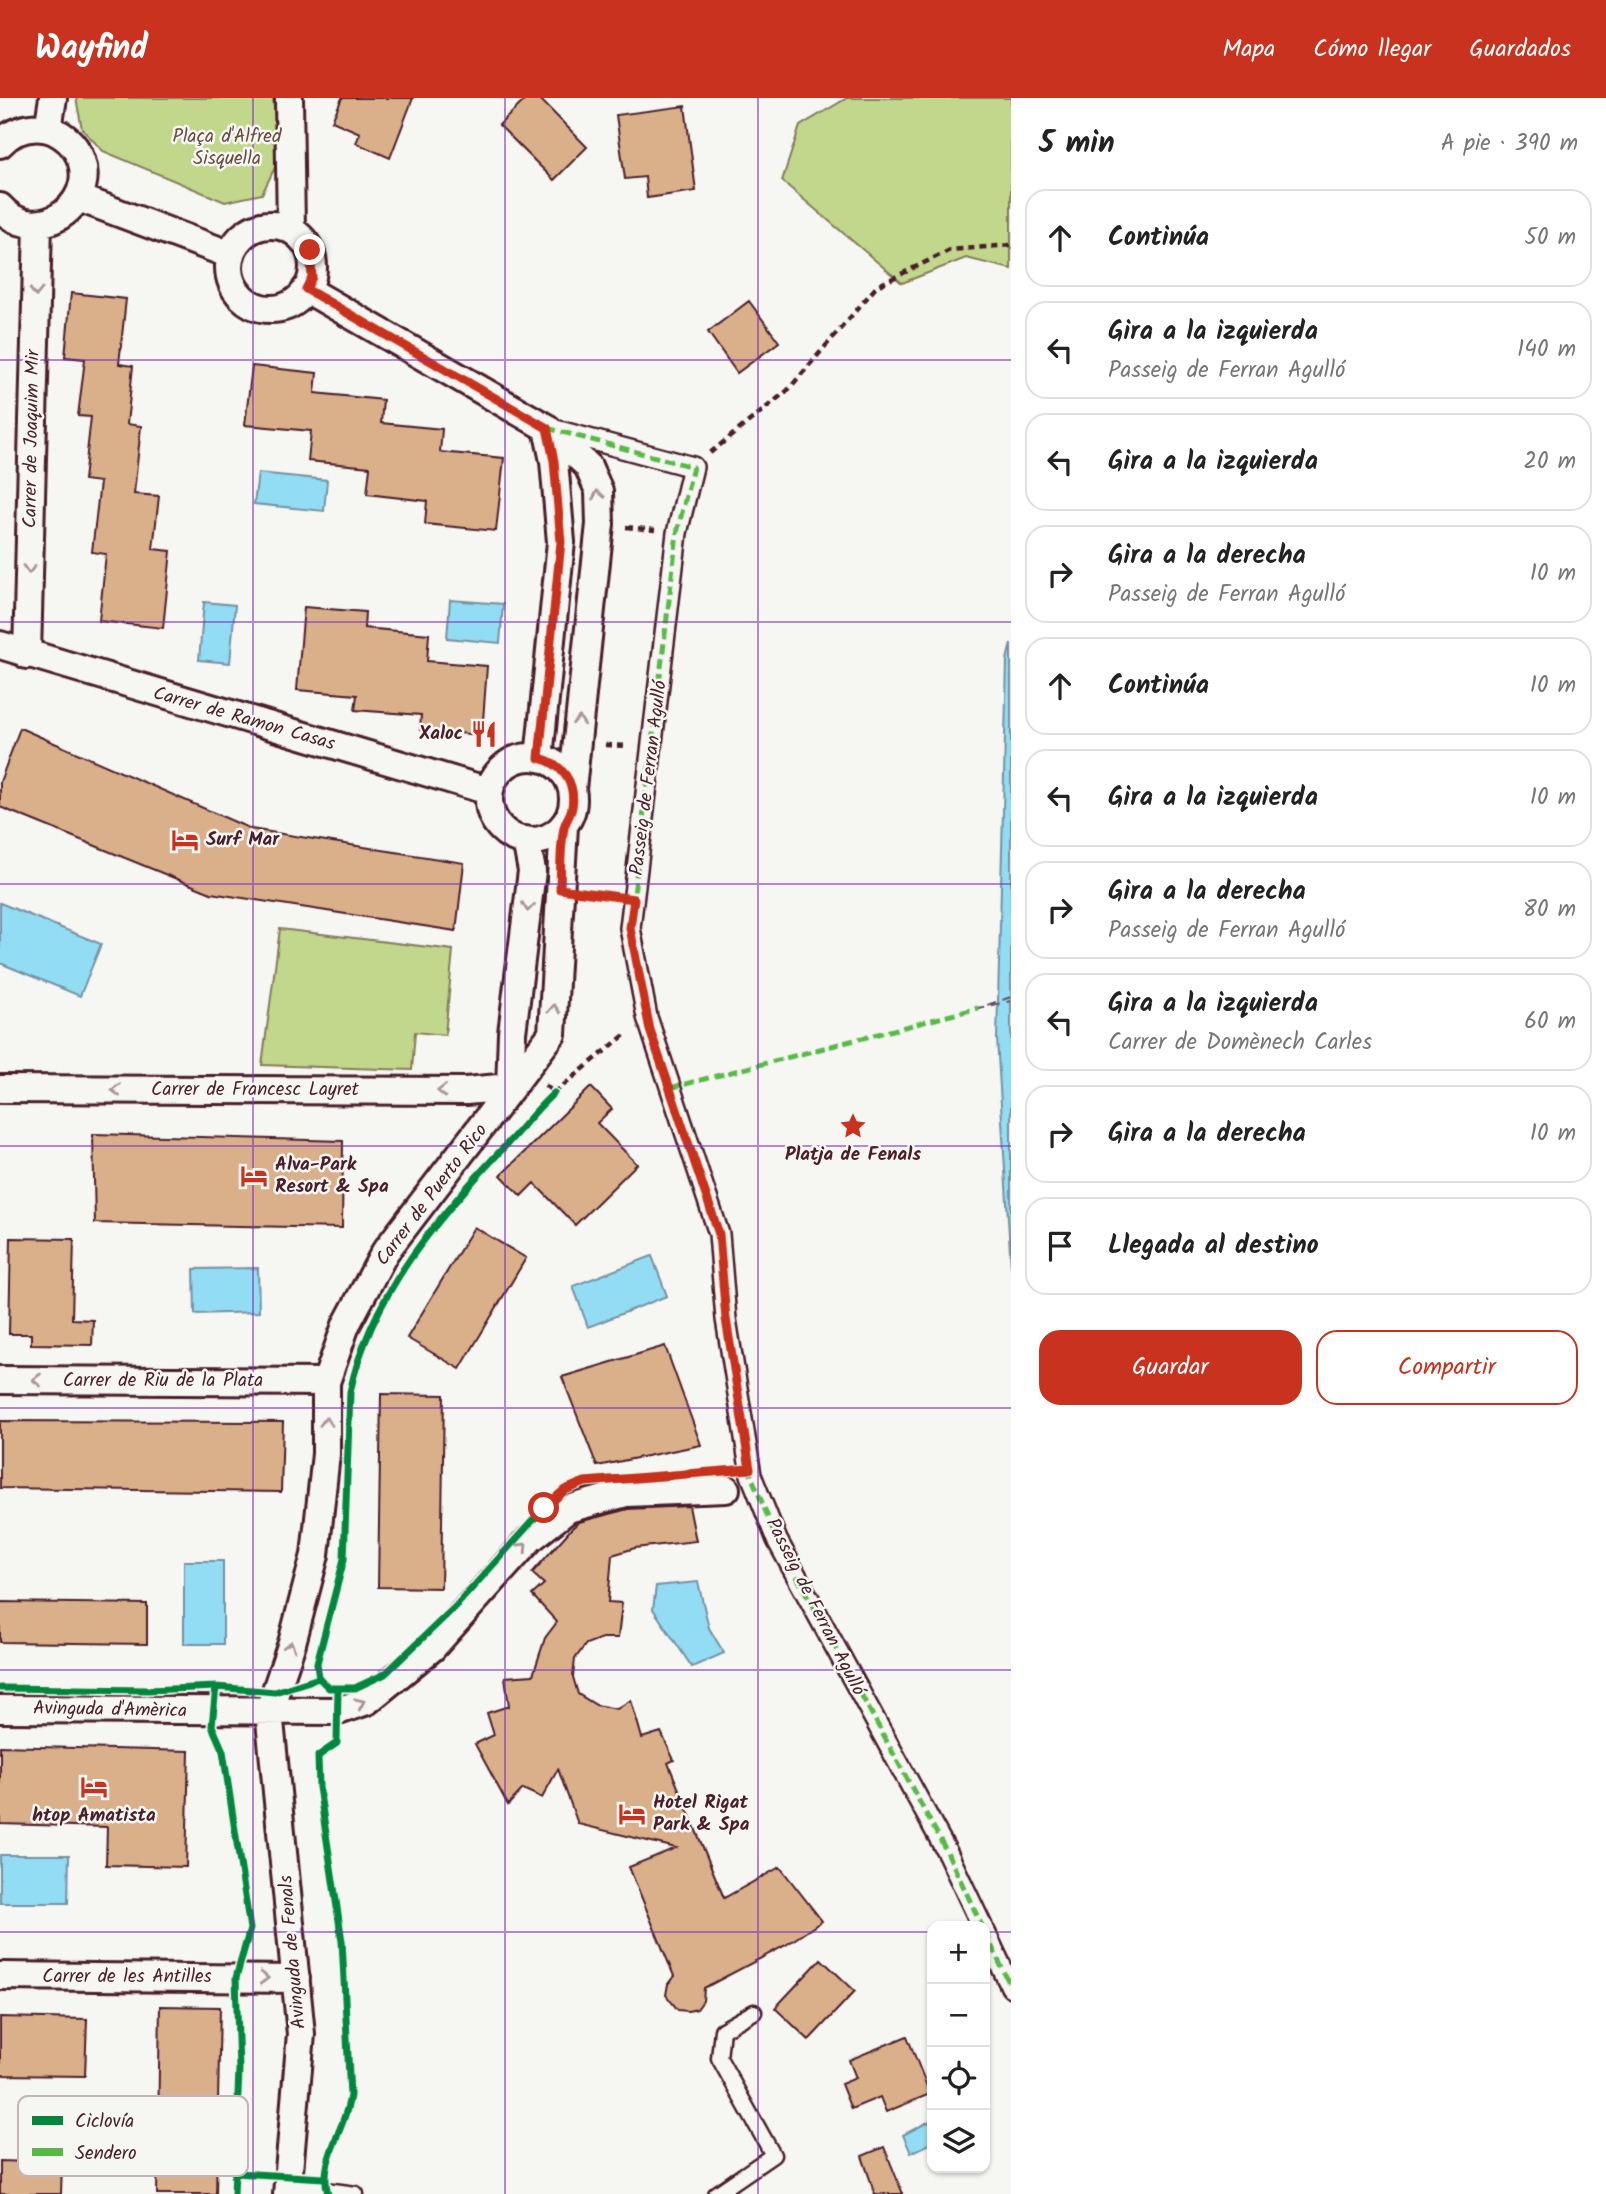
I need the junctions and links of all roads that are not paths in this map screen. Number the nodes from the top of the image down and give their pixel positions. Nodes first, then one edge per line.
1 (53, 98) edge
2 (289, 98) edge
3 (48, 129) junction
4 (0, 144) edge
5 (79, 198) junction
6 (0, 207) edge
7 (38, 224) junction
8 (291, 230) junction
9 (231, 255) junction
10 (306, 289) junction
11 (547, 428) junction
12 (0, 645) edge
13 (27, 655) junction
14 (539, 758) junction
15 (572, 789) junction
16 (489, 791) junction
17 (564, 826) junction
18 (526, 840) junction
19 (518, 1078) junction
20 (0, 1089) edge
21 (0, 1380) edge
22 (326, 1382) junction
23 (726, 1489) dead end
24 (0, 1709) edge
25 (269, 1711) junction
26 (980, 1921) edge
27 (990, 1943) edge
28 (0, 1976) edge
29 (296, 1979) junction
30 (1011, 1987) edge
31 (754, 2012) dead end
32 (288, 2189) edge
33 (356, 2194) edge
34 (716, 2194) edge

1 - 3 street
2 - 8 street
3 - 4 street
3 - 5 street
5 - 7 street
5 - 9 street
6 - 7 street
7 -> 13 street, Carrer de Joaquim Mir
8 - 9 street
8 - 10 street
9 - 10 street
10 - 11 street
11 - 14 street
15 -> 11 street
11 - 26 street, Passeig de Ferran Agulló
12 - 13 street, Carrer de Ramon Casas
13 - 16 street, Carrer de Ramon Casas
14 - 15 street
14 - 16 street
15 - 17 street
16 - 18 street
17 - 18 street
19 -> 17 street
18 -> 19 street
19 -> 20 street, Carrer de Francesc Layret
19 - 22 street, Carrer de Puerto Rico
22 -> 21 street, Carrer de Riu de la Plata
25 -> 22 street, Carrer de Puerto Rico
25 -> 23 street, Avinguda d'Amèrica
24 - 25 street, Avinguda d'Amèrica
25 - 29 street, Avinguda de Fenals
27 - 30 street
28 -> 29 street, Carrer de les Antilles
29 - 32 street, Avinguda de Fenals
31 - 34 lane
32 - 33 lane

